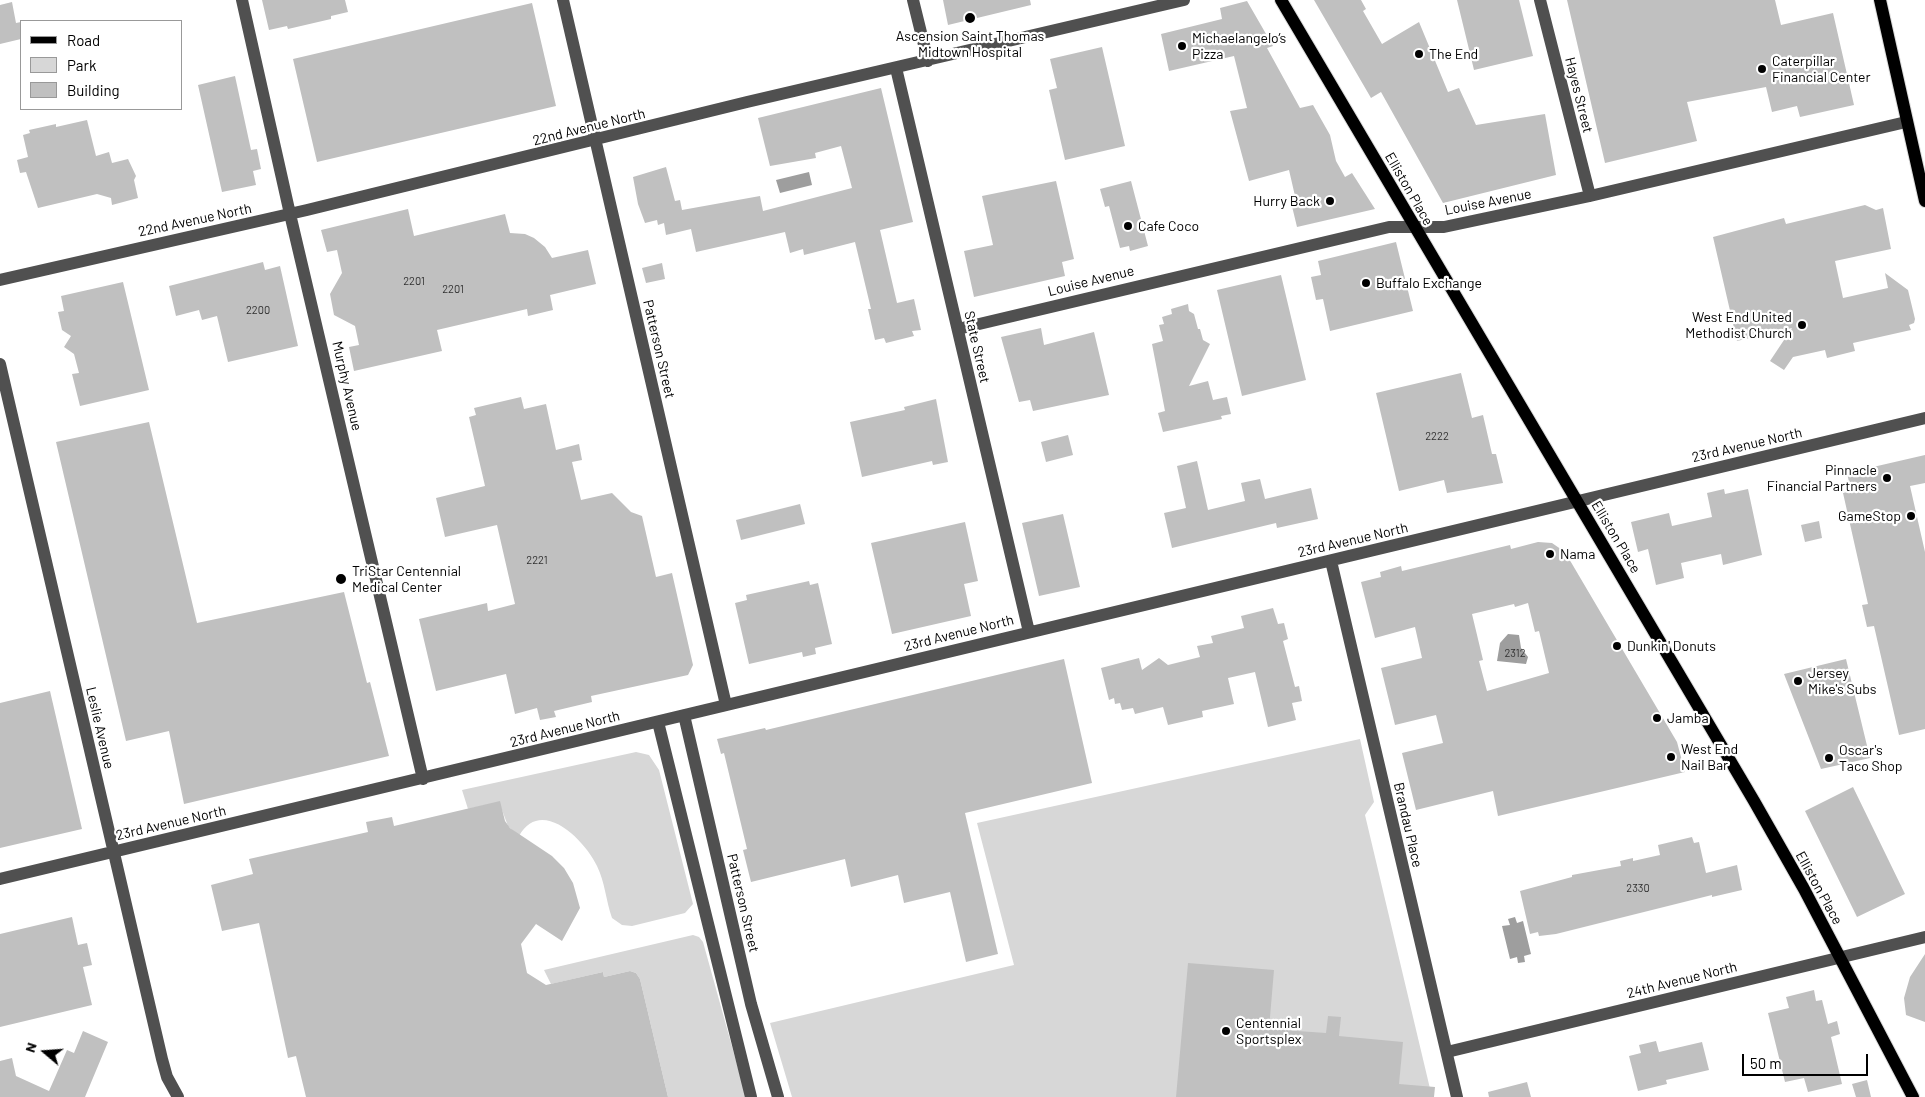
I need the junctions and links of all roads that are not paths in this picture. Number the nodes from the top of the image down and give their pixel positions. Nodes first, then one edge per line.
1 (242, 0) edge
2 (563, 0) edge
3 (913, 0) edge
4 (1184, 0) edge
5 (1280, 0) edge
6 (1540, 0) edge
7 (1880, 0) edge
8 (928, 61) junction
9 (896, 68) junction
10 (1906, 122) junction
11 (596, 141) junction
12 (1590, 196) junction
13 (1925, 201) edge
14 (290, 214) junction
15 (1414, 227) junction
16 (0, 280) edge
17 (958, 329) junction
18 (0, 364) edge
19 (1925, 418) edge
20 (1578, 503) junction
21 (1331, 561) junction
22 (1029, 632) junction
23 (726, 705) junction
24 (684, 715) junction
25 (658, 722) junction
26 (423, 779) junction
27 (114, 852) junction
28 (0, 879) edge
29 (1925, 937) edge
30 (1840, 958) junction
31 (1446, 1052) junction
32 (178, 1097) edge
33 (751, 1097) edge
34 (778, 1097) edge
35 (1457, 1097) edge
36 (1913, 1097) edge

1 - 14 street, Murphy Avenue
2 - 11 street, Patterson Street
3 - 8 street
4 - 8 street, 22nd Avenue North
5 - 15 main road, Elliston Place
6 - 12 street, Hayes Street
7 - 10 main road
8 - 9 street, 22nd Avenue North
9 - 11 street, 22nd Avenue North
9 - 17 street, State Street
10 - 12 street, Louise Avenue
10 - 13 main road
11 - 14 street, 22nd Avenue North
11 - 23 street, Patterson Street
12 - 15 street, Louise Avenue
14 - 16 street, 22nd Avenue North
14 - 26 street, Murphy Avenue
15 - 17 street, Louise Avenue
15 - 20 main road, Elliston Place
17 - 22 street, State Street
18 - 27 street, Leslie Avenue
19 - 20 street, 23rd Avenue North
20 - 21 street, 23rd Avenue North
20 - 30 main road, Elliston Place
21 - 22 street, 23rd Avenue North
21 - 31 street, Brandau Place
22 - 23 street, 23rd Avenue North
23 - 24 street, 23rd Avenue North
24 - 25 street, 23rd Avenue North
24 - 34 street, Patterson Street
25 - 26 street, 23rd Avenue North
25 - 33 street
26 - 27 street, 23rd Avenue North
27 - 28 street, 23rd Avenue North
27 - 32 street, Leslie Avenue
29 - 30 street, 24th Avenue North
30 - 31 street, 24th Avenue North
30 - 36 main road, Elliston Place
31 - 35 street, Brandau Place

